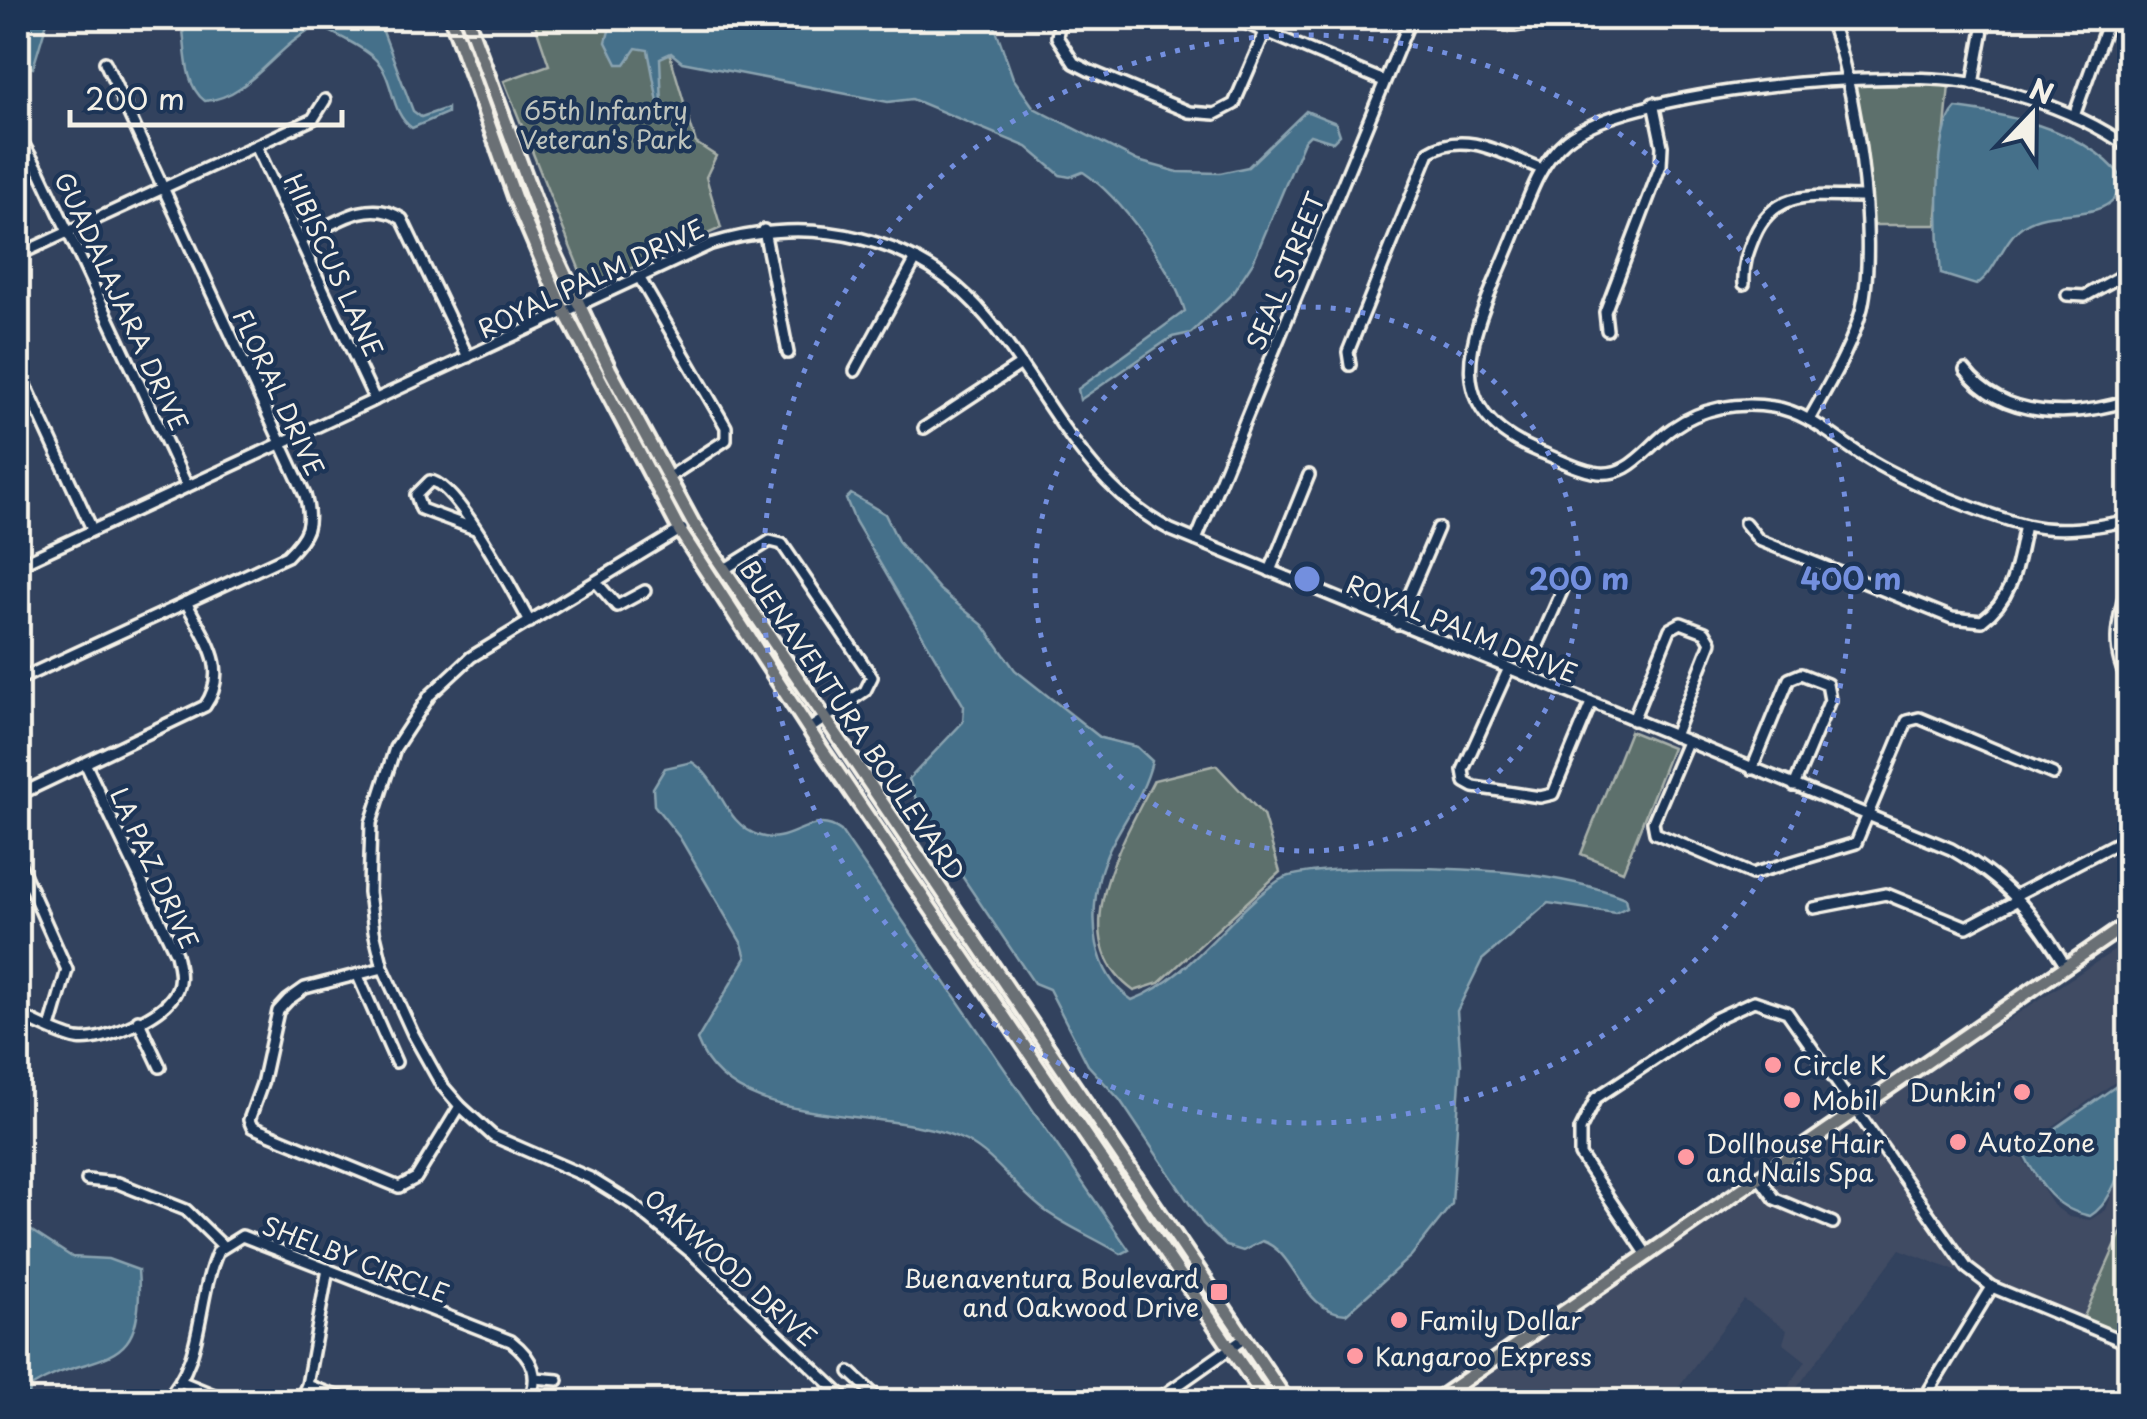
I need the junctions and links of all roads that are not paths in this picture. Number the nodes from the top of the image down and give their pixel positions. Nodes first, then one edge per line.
1 (451, 18) edge
2 (467, 18) edge
3 (1060, 18) edge
4 (1232, 18) edge
5 (1271, 18) edge
6 (1411, 18) edge
7 (1558, 18) edge
8 (1829, 18) edge
9 (1985, 18) edge
10 (2110, 18) edge
11 (1487, 22) dead end
12 (1266, 31) junction
13 (105, 62) dead end
14 (1384, 81) junction
15 (1848, 82) junction
16 (1973, 84) junction
17 (324, 100) dead end
18 (1653, 103) junction
19 (2074, 116) junction
20 (18, 136) edge
21 (256, 146) junction
22 (2130, 148) edge
23 (1542, 168) junction
24 (162, 189) junction
25 (1864, 197) junction
26 (764, 230) junction
27 (68, 232) junction
28 (301, 240) junction
29 (18, 255) edge
30 (916, 259) junction
31 (2130, 271) edge
32 (639, 276) junction
33 (1744, 284) dead end
34 (2067, 295) dead end
35 (578, 305) junction
36 (564, 312) junction
37 (1606, 330) dead end
38 (788, 353) dead end
39 (468, 356) junction
40 (1021, 364) junction
41 (1350, 365) dead end
42 (18, 368) edge
43 (1965, 370) dead end
44 (855, 371) dead end
45 (374, 400) junction
46 (2130, 400) edge
47 (1810, 420) junction
48 (924, 428) dead end
49 (281, 443) junction
50 (1308, 474) dead end
51 (669, 477) junction
52 (187, 486) junction
53 (2129, 521) edge
54 (693, 523) junction
55 (1745, 523) dead end
56 (2026, 525) junction
57 (475, 528) junction
58 (1438, 528) dead end
59 (92, 529) junction
60 (680, 531) junction
61 (1196, 540) junction
62 (18, 564) edge
63 (725, 569) junction
64 (1270, 571) junction
65 (2130, 572) edge
66 (596, 582) junction
67 (1566, 582) dead end
68 (645, 592) dead end
69 (186, 602) junction
70 (530, 622) junction
71 (1397, 624) junction
72 (1509, 668) junction
73 (1525, 675) junction
74 (18, 680) edge
75 (2130, 684) edge
76 (1591, 702) junction
77 (823, 720) junction
78 (1633, 720) junction
79 (809, 729) junction
80 (1674, 736) junction
81 (835, 738) junction
82 (1688, 742) junction
83 (821, 748) junction
84 (86, 764) junction
85 (1752, 768) junction
86 (2053, 774) dead end
87 (1794, 786) junction
88 (18, 794) edge
89 (1868, 815) junction
90 (2130, 836) edge
91 (18, 860) edge
92 (2016, 894) junction
93 (1814, 908) dead end
94 (2130, 922) edge
95 (2064, 965) junction
96 (383, 968) junction
97 (358, 976) junction
98 (18, 1015) edge
99 (138, 1020) junction
100 (50, 1028) junction
101 (396, 1062) dead end
102 (160, 1067) dead end
103 (460, 1106) junction
104 (1858, 1112) junction
105 (1759, 1177) junction
106 (87, 1180) dead end
107 (1833, 1223) dead end
108 (222, 1246) junction
109 (1647, 1255) junction
110 (328, 1269) junction
111 (1992, 1287) junction
112 (1244, 1338) junction
113 (2130, 1344) edge
114 (1228, 1350) junction
115 (850, 1372) dead end
116 (536, 1378) junction
117 (558, 1380) dead end
118 (182, 1382) junction
119 (307, 1384) junction
120 (164, 1402) edge
121 (231, 1402) edge
122 (299, 1402) edge
123 (352, 1402) edge
124 (528, 1402) edge
125 (849, 1402) edge
126 (882, 1402) edge
127 (1154, 1402) edge
128 (1267, 1402) edge
129 (1288, 1402) edge
130 (1432, 1402) edge
131 (1922, 1402) edge

1 - 36 main road, BUENAVENTURA BOULEVARD
2 - 35 main road, BUENAVENTURA BOULEVARD
3 - 12 street
4 - 12 street
5 - 12 street
6 - 14 street, SEAL STREET
7 - 11 street
8 - 15 street
9 - 16 street
10 - 19 street
12 - 14 street
13 - 24 street, FLORAL DRIVE
14 - 61 street, SEAL STREET
15 - 16 street
15 - 18 street
15 - 25 street
16 - 19 street
17 - 21 street
18 - 23 street
18 - 37 street
19 - 22 street
20 - 27 street, GUADALAJARA DRIVE
21 - 24 street
21 - 28 street, HIBISCUS LANE
23 - 41 street
23 - 47 street
24 - 27 street
24 - 49 street, FLORAL DRIVE
25 - 33 street
25 - 47 street
26 - 30 street, ROYAL PALM DRIVE
26 - 32 street, ROYAL PALM DRIVE
26 - 38 street
27 - 29 street
27 - 52 street, GUADALAJARA DRIVE
28 - 39 street
28 - 45 street, HIBISCUS LANE
30 - 40 street, ROYAL PALM DRIVE
30 - 44 street
31 - 34 street
32 - 35 street, ROYAL PALM DRIVE
32 - 51 street
35 - 36 street, ROYAL PALM DRIVE
35 - 51 main road, BUENAVENTURA BOULEVARD
36 - 39 street, ROYAL PALM DRIVE
36 - 60 main road, BUENAVENTURA BOULEVARD
39 - 45 street, ROYAL PALM DRIVE
40 - 48 street
40 - 61 street, ROYAL PALM DRIVE
42 - 59 street
43 - 46 street
45 - 49 street, ROYAL PALM DRIVE
47 - 56 street
49 - 52 street, ROYAL PALM DRIVE
49 - 69 street, FLORAL DRIVE
50 - 64 street
51 - 54 main road, BUENAVENTURA BOULEVARD
52 - 59 street, ROYAL PALM DRIVE
53 - 56 street
54 - 60 street, OAKWOOD DRIVE
54 - 63 main road, BUENAVENTURA BOULEVARD
55 - 56 street
57 - 57 street
57 - 70 street
58 - 71 street
59 - 62 street, ROYAL PALM DRIVE
60 - 66 street, OAKWOOD DRIVE
60 - 79 main road, BUENAVENTURA BOULEVARD
61 - 64 street, ROYAL PALM DRIVE
63 - 77 main road, BUENAVENTURA BOULEVARD
63 - 77 street
64 - 71 street, ROYAL PALM DRIVE
65 - 75 street
66 - 68 street
66 - 70 street, OAKWOOD DRIVE
67 - 73 street
69 - 74 street, FLORAL DRIVE
69 - 84 street
70 - 96 street, OAKWOOD DRIVE
71 - 72 street, ROYAL PALM DRIVE
72 - 73 street, ROYAL PALM DRIVE
72 - 76 street
73 - 76 street, ROYAL PALM DRIVE
76 - 78 street, ROYAL PALM DRIVE
77 - 79 street
77 - 81 main road, BUENAVENTURA BOULEVARD
78 - 80 street, ROYAL PALM DRIVE
78 - 80 street
79 - 83 main road, BUENAVENTURA BOULEVARD
80 - 82 street, ROYAL PALM DRIVE
81 - 83 street
81 - 112 main road, BUENAVENTURA BOULEVARD
82 - 85 street, ROYAL PALM DRIVE
82 - 89 street
83 - 114 main road, BUENAVENTURA BOULEVARD
84 - 88 street
84 - 99 street, LA PAZ DRIVE
85 - 87 street, ROYAL PALM DRIVE
85 - 87 street
86 - 89 street
87 - 89 street, ROYAL PALM DRIVE
89 - 92 street, ROYAL PALM DRIVE
90 - 92 street
91 - 100 street
92 - 93 street
92 - 95 street, ROYAL PALM DRIVE
94 - 95 main road
95 - 104 main road
96 - 97 street
96 - 103 street, OAKWOOD DRIVE
97 - 101 street
97 - 103 street
98 - 100 street, LA PAZ DRIVE
99 - 100 street, LA PAZ DRIVE
99 - 102 street
103 - 125 street, OAKWOOD DRIVE
104 - 105 main road
104 - 109 street
104 - 111 street
105 - 107 street
105 - 109 main road
106 - 108 street
108 - 110 street, SHELBY CIRCLE
108 - 118 street, SHELBY CIRCLE
109 - 130 main road
110 - 116 street, SHELBY CIRCLE
110 - 119 street
111 - 113 street
111 - 131 street
112 - 114 street
112 - 129 main road, BUENAVENTURA BOULEVARD
114 - 127 street
114 - 128 main road, BUENAVENTURA BOULEVARD
115 - 126 street
116 - 117 street
116 - 124 street
118 - 120 street, SHELBY CIRCLE
118 - 121 street
119 - 122 street
119 - 123 street

